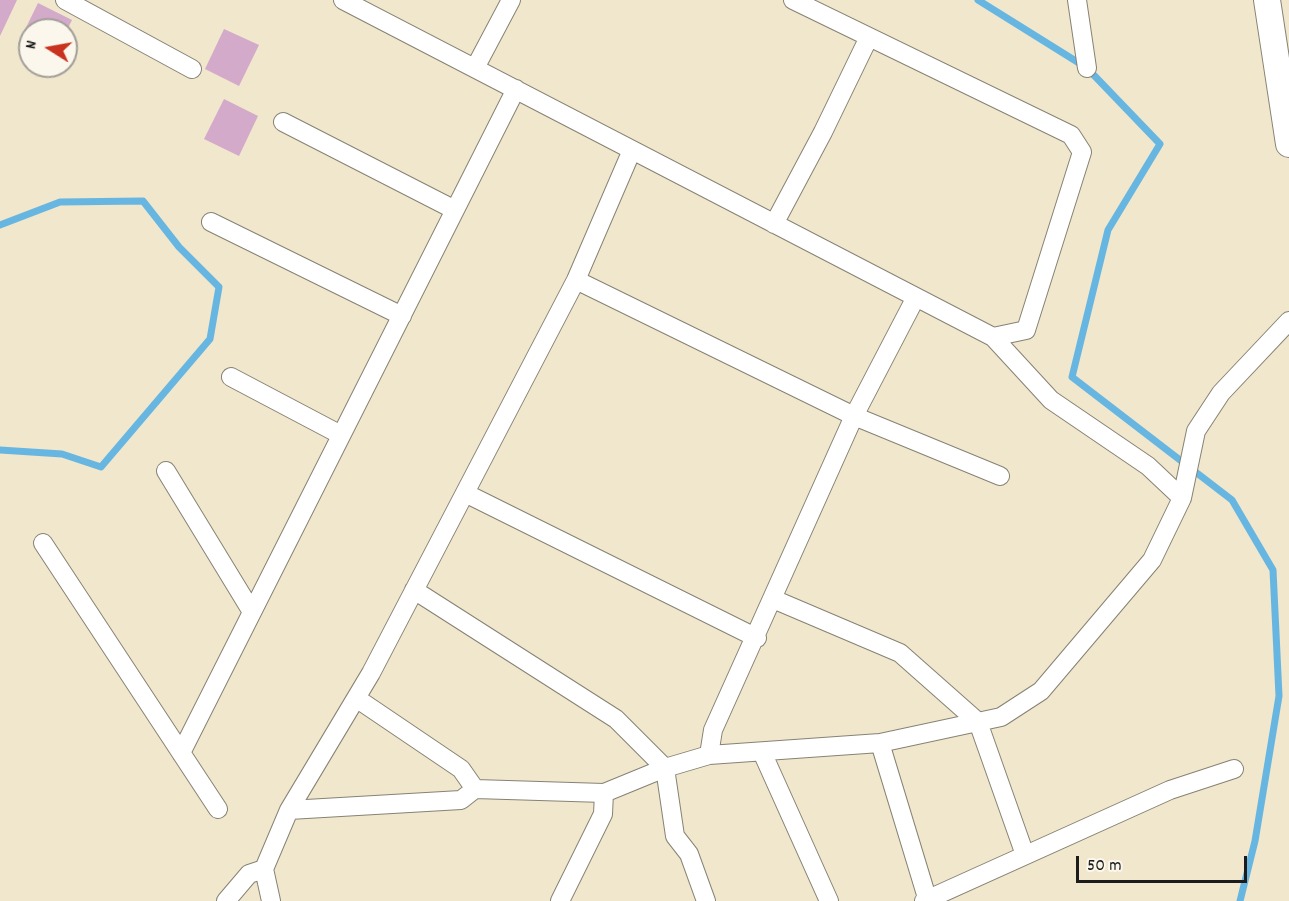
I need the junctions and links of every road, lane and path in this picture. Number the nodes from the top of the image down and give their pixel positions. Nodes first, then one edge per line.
1 (65, 0) edge
2 (343, 0) edge
3 (511, 0) edge
4 (793, 0) edge
5 (1077, 0) edge
6 (1267, 0) edge
7 (869, 37) junction
8 (475, 68) junction
9 (1087, 68) dead end
10 (192, 69) dead end
11 (516, 89) junction
12 (283, 122) dead end
13 (1289, 143) edge
14 (632, 150) junction
15 (455, 210) junction
16 (211, 222) dead end
17 (774, 224) junction
18 (576, 280) junction
19 (916, 297) junction
20 (402, 316) junction
21 (1289, 321) edge
22 (993, 337) junction
23 (231, 377) dead end
24 (854, 416) junction
25 (341, 435) junction
26 (166, 471) dead end
27 (1000, 476) dead end
28 (1184, 491) junction
29 (465, 493) junction
30 (43, 543) dead end
31 (414, 590) junction
32 (773, 599) junction
33 (252, 612) junction
34 (757, 638) junction
35 (356, 698) junction
36 (978, 722) junction
37 (880, 743) junction
38 (762, 752) junction
39 (181, 753) junction
40 (709, 755) junction
41 (665, 768) junction
42 (1234, 769) dead end
43 (475, 789) junction
44 (604, 793) junction
45 (218, 808) dead end
46 (288, 810) junction
47 (1025, 855) junction
48 (264, 869) junction
49 (927, 900) edge
50 (226, 901) edge
51 (271, 901) edge
52 (560, 901) edge
53 (706, 901) edge
54 (830, 901) edge

1 - 10 street
2 - 8 street
3 - 8 street
4 - 7 street
5 - 9 street
6 - 13 street
7 - 17 street
7 - 22 street
8 - 11 street
11 - 14 street
11 - 15 street
12 - 15 street
14 - 17 street
14 - 18 street
15 - 20 street
16 - 20 street
17 - 19 street
18 - 24 street
18 - 29 street
19 - 22 street
19 - 24 street
20 - 25 street
21 - 28 street
22 - 28 street
23 - 25 street
24 - 27 street
24 - 32 street
25 - 33 street
26 - 33 street
28 - 36 street
29 - 31 street
29 - 34 street
30 - 39 street
31 - 35 street
31 - 41 street
32 - 34 street
32 - 36 street
33 - 39 street
34 - 40 street
35 - 43 street
35 - 46 street
36 - 37 street
36 - 47 street
37 - 38 street
37 - 49 street
38 - 40 street
38 - 54 street
39 - 45 street
40 - 41 street
41 - 44 street
41 - 53 street
42 - 47 street
43 - 44 street
43 - 46 street
44 - 52 street
46 - 48 street
47 - 49 street
48 - 50 street
48 - 51 street

